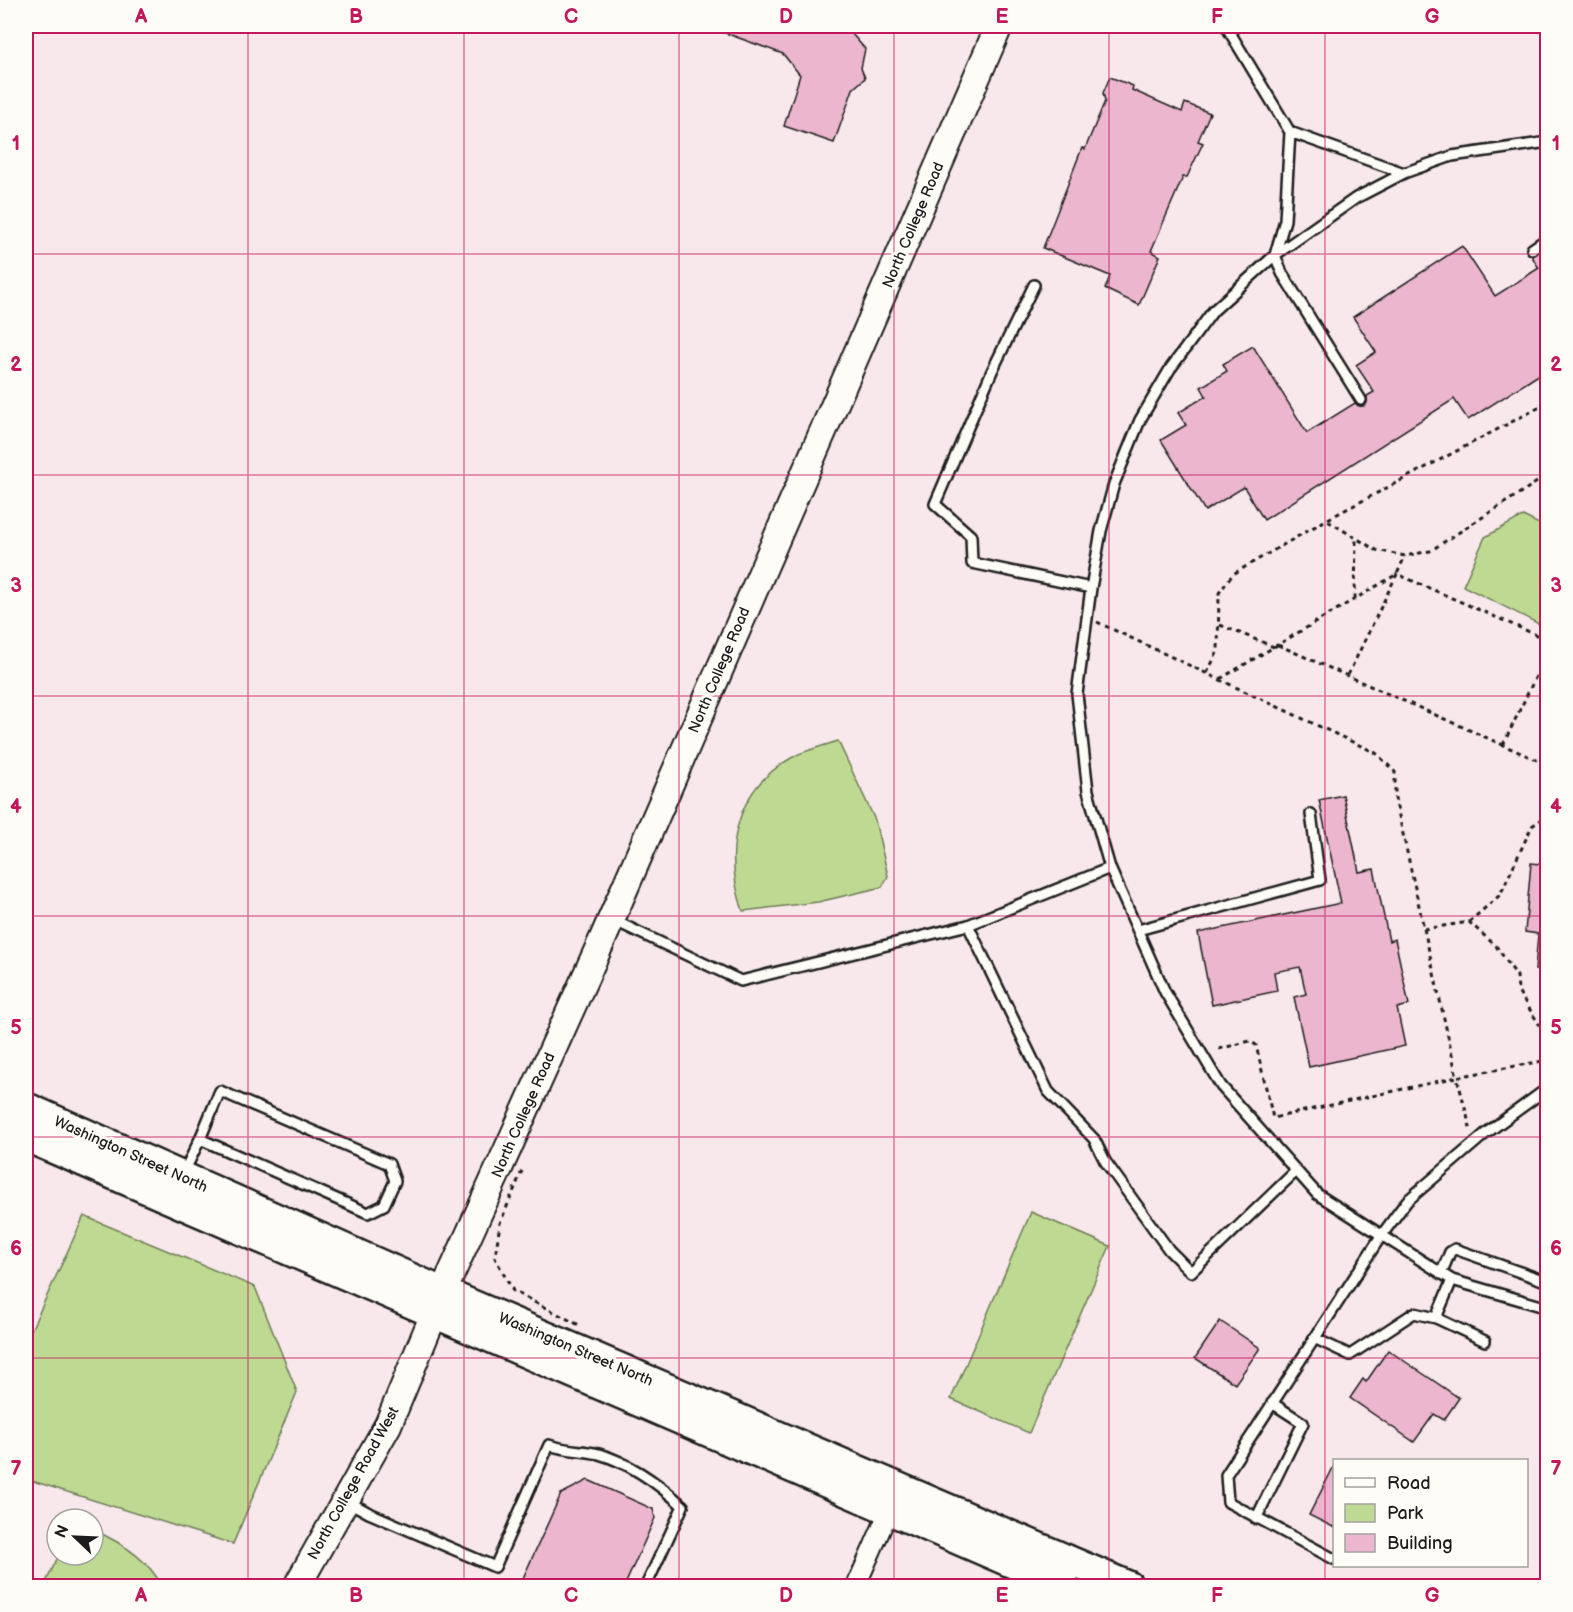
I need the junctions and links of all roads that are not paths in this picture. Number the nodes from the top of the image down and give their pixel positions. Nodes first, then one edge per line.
1 (999, 26) edge
2 (1226, 26) edge
3 (1290, 132) junction
4 (1548, 142) edge
5 (1404, 173) junction
6 (1548, 238) edge
7 (1532, 249) dead end
8 (1275, 255) junction
9 (1034, 285) dead end
10 (1361, 400) dead end
11 (1091, 588) junction
12 (1311, 814) dead end
13 (1110, 868) junction
14 (611, 919) junction
15 (968, 925) junction
16 (1138, 930) junction
17 (1548, 1088) edge
18 (26, 1107) edge
19 (26, 1137) edge
20 (200, 1139) junction
21 (1296, 1171) junction
22 (181, 1177) junction
23 (1381, 1236) junction
24 (1441, 1274) junction
25 (1452, 1280) junction
26 (1548, 1282) edge
27 (439, 1303) junction
28 (1548, 1308) edge
29 (1436, 1318) junction
30 (1314, 1338) junction
31 (1485, 1341) dead end
32 (1272, 1403) junction
33 (345, 1500) junction
34 (889, 1511) junction
35 (1256, 1519) junction
36 (1333, 1558) edge
37 (297, 1587) edge
38 (646, 1587) edge
39 (856, 1587) edge
40 (1065, 1587) edge
41 (1129, 1587) edge

1 - 14 street, North College Road
2 - 3 lane
3 - 5 lane
3 - 8 lane
4 - 5 lane
5 - 8 lane
6 - 7 lane
8 - 10 lane
8 - 11 lane
9 - 11 lane
11 - 13 lane
12 - 16 lane
13 - 15 lane
13 - 16 lane
14 - 15 lane
14 - 27 street, North College Road
15 - 21 lane
16 - 21 lane
17 - 23 lane
18 - 22 main road, Washington Street North
19 - 27 main road, Washington Street North
20 - 20 lane
20 - 22 lane
21 - 23 lane
22 - 27 main road, Washington Street North
23 - 24 lane
23 - 30 lane
24 - 25 lane
24 - 26 lane
25 - 28 lane
25 - 29 lane
27 - 33 street, North College Road West
27 - 34 main road, Washington Street North
27 - 41 main road, Washington Street North
29 - 30 lane
29 - 31 lane
30 - 32 lane
32 - 35 lane
32 - 35 lane
33 - 37 street, North College Road West
33 - 38 lane
34 - 39 street
34 - 40 main road, Washington Street North
35 - 36 lane

